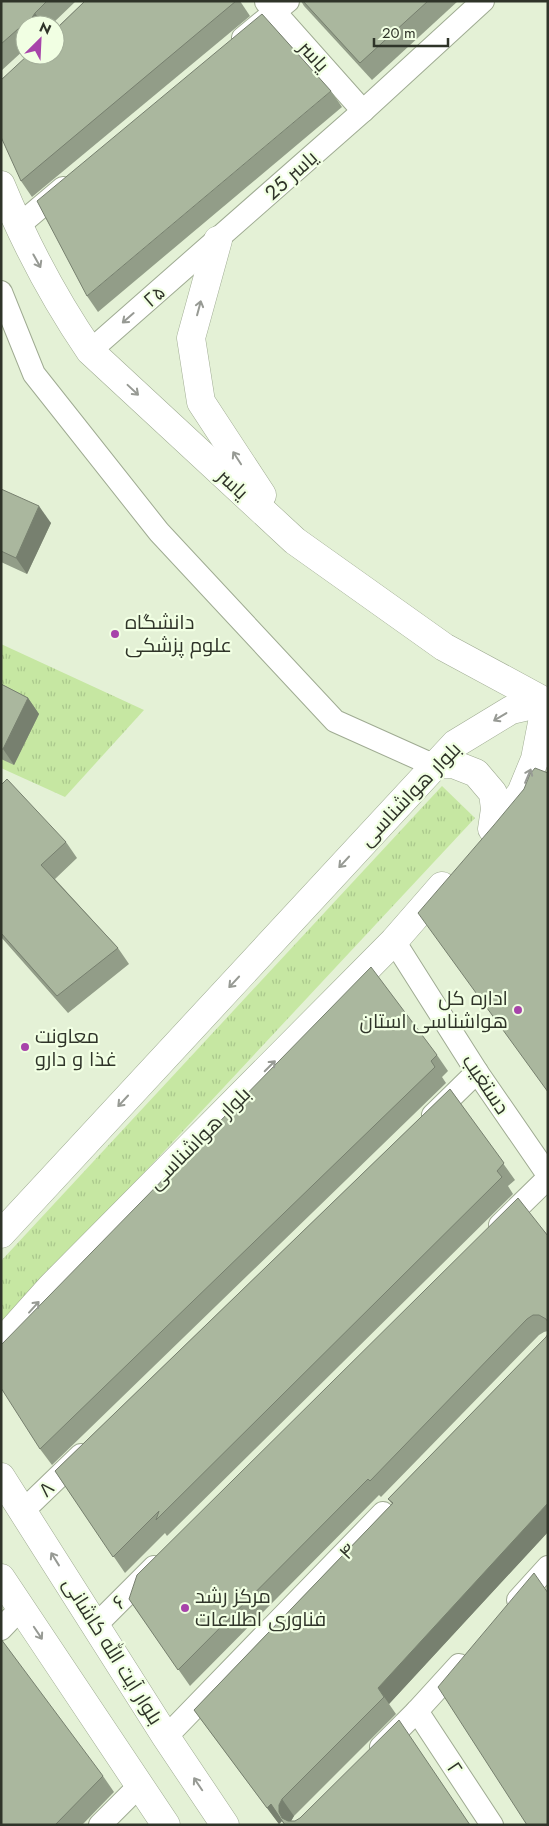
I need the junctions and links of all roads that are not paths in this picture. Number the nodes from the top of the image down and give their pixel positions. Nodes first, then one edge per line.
1 (483, 1) edge
2 (276, 5) edge
3 (230, 50) edge
4 (364, 111) junction
5 (78, 176) edge
6 (1, 185) edge
7 (18, 226) junction
8 (218, 240) junction
9 (1, 292) edge
10 (90, 351) junction
11 (295, 541) junction
12 (547, 703) edge
13 (433, 765) junction
14 (492, 829) junction
15 (394, 941) junction
16 (477, 1072) junction
17 (420, 1127) edge
18 (548, 1176) edge
19 (1, 1234) edge
20 (484, 1240) edge
21 (1, 1343) edge
22 (95, 1442) edge
23 (1, 1477) edge
24 (395, 1501) edge
25 (24, 1510) junction
26 (167, 1555) edge
27 (548, 1567) edge
28 (1, 1578) edge
29 (21, 1608) junction
30 (502, 1618) edge
31 (96, 1624) junction
32 (1, 1629) edge
33 (476, 1646) edge
34 (417, 1711) junction
35 (166, 1737) junction
36 (363, 1765) edge
37 (140, 1785) junction
38 (100, 1825) edge
39 (166, 1825) edge
40 (225, 1825) edge
41 (492, 1825) edge

1 - 4 street, یاسر 25
2 - 3 street
2 - 4 street, یاسر
4 - 8 street, یاسر 25
5 - 7 street
6 - 7 main road, یاسر
7 -> 10 main road, یاسر
8 -> 10 street, ۲۵
11 -> 8 main road
9 - 13 street
10 -> 11 main road, یاسر
11 - 12 main road, یاسر
12 -> 13 main road, بلوار هواشناسی
14 -> 12 main road, بلوار هواشناسی
13 - 14 main road
13 -> 19 main road, بلوار هواشناسی
14 - 15 main road, بلوار هواشناسی
15 - 16 street, دستغیب
21 -> 15 main road, بلوار هواشناسی
16 - 17 street
16 - 18 street, دستغیب
18 - 20 street
22 - 25 street, ۸
23 - 25 main road, بلوار آیت الله کاشانی
24 - 35 street, ۴
31 -> 25 main road, بلوار آیت الله کاشانی
26 - 31 street, ۶
27 - 30 street
28 - 29 main road
29 - 32 street
29 -> 37 main road
31 - 35 main road, بلوار آیت الله کاشانی
33 - 34 street
34 - 36 street
34 - 41 street, ۲
40 -> 35 main road, بلوار آیت الله کاشانی
37 - 38 street
37 - 39 main road

